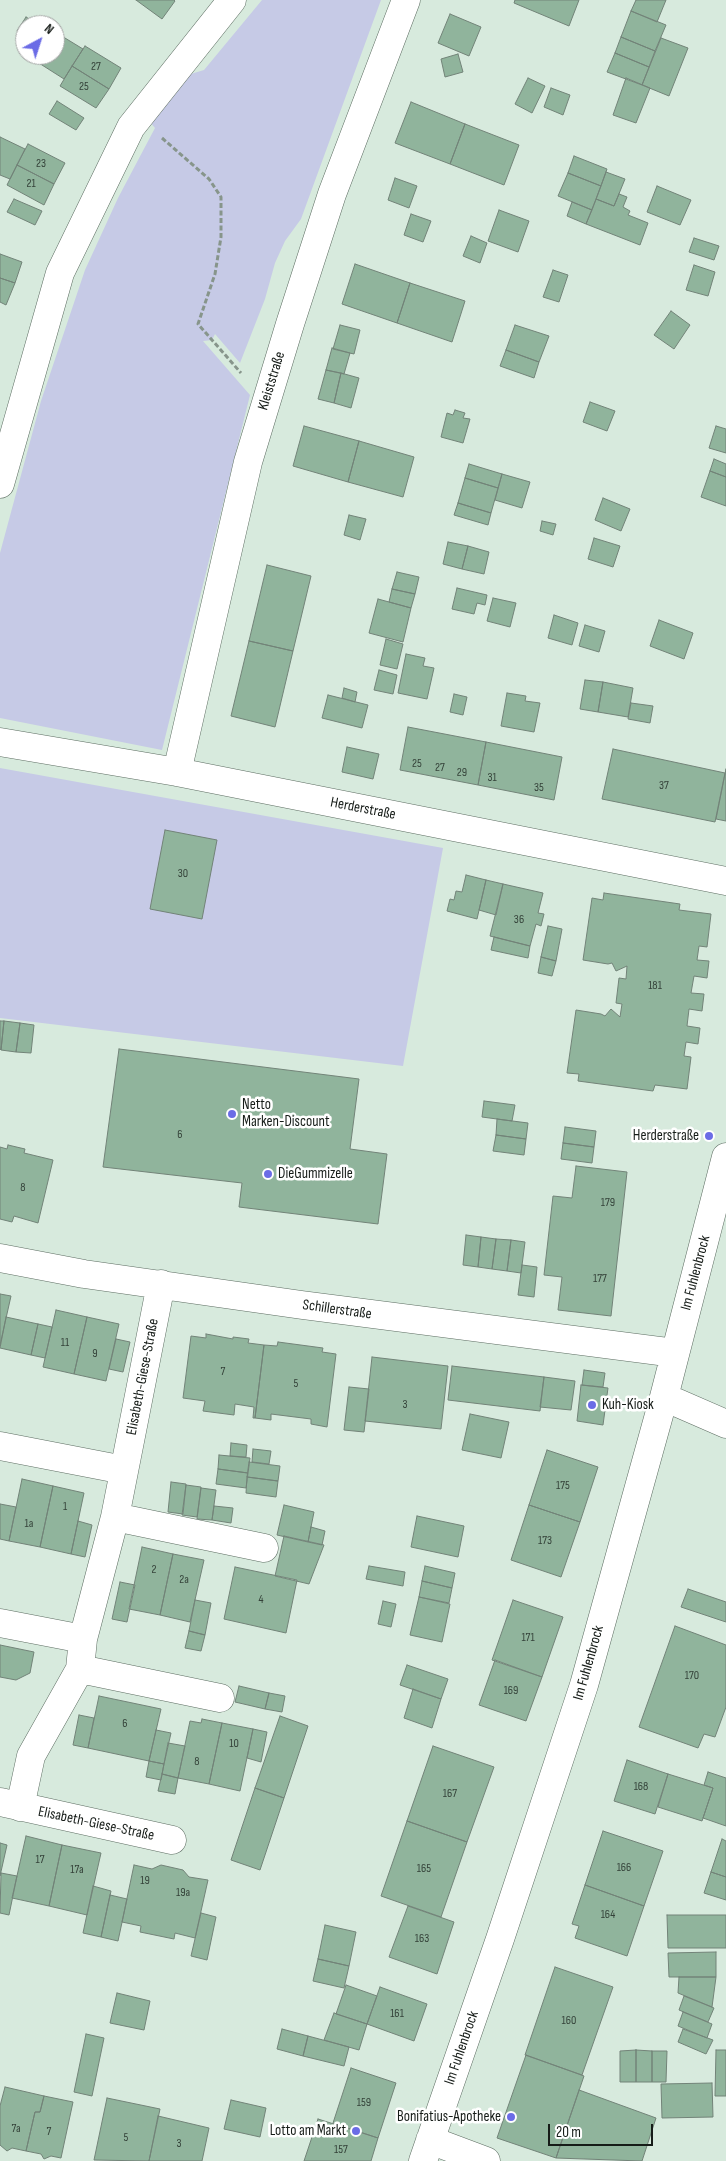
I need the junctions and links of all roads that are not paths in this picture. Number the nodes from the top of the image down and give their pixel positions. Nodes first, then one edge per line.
1 (232, 0) edge
2 (406, 0) edge
3 (0, 484) edge
4 (0, 742) edge
5 (177, 772) junction
6 (726, 881) edge
7 (726, 1156) edge
8 (0, 1258) edge
9 (161, 1284) junction
10 (675, 1353) junction
11 (664, 1397) junction
12 (726, 1424) edge
13 (0, 1446) edge
14 (124, 1470) junction
15 (114, 1517) junction
16 (264, 1548) dead end
17 (0, 1622) edge
18 (83, 1639) junction
19 (80, 1669) junction
20 (220, 1698) dead end
21 (10, 1805) edge
22 (172, 1840) dead end
23 (426, 2151) edge
24 (486, 2161) edge

1 - 3 street
2 - 5 street, Kleiststraße
4 - 5 street, Herderstraße
5 - 6 street, Herderstraße
7 - 10 street, Im Fuhlenbrock
8 - 9 street, Schillerstraße
9 - 10 street, Schillerstraße
9 - 14 street, Elisabeth-Giese-Straße
10 - 11 street, Im Fuhlenbrock
11 - 12 street
11 - 23 street, Im Fuhlenbrock
13 - 14 street
14 - 15 street, Elisabeth-Giese-Straße
15 - 16 street
15 - 18 street, Elisabeth-Giese-Straße
17 - 18 street
18 - 19 street, Elisabeth-Giese-Straße
19 - 20 street
19 - 21 street, Elisabeth-Giese-Straße
21 - 22 street, Elisabeth-Giese-Straße
23 - 24 street

